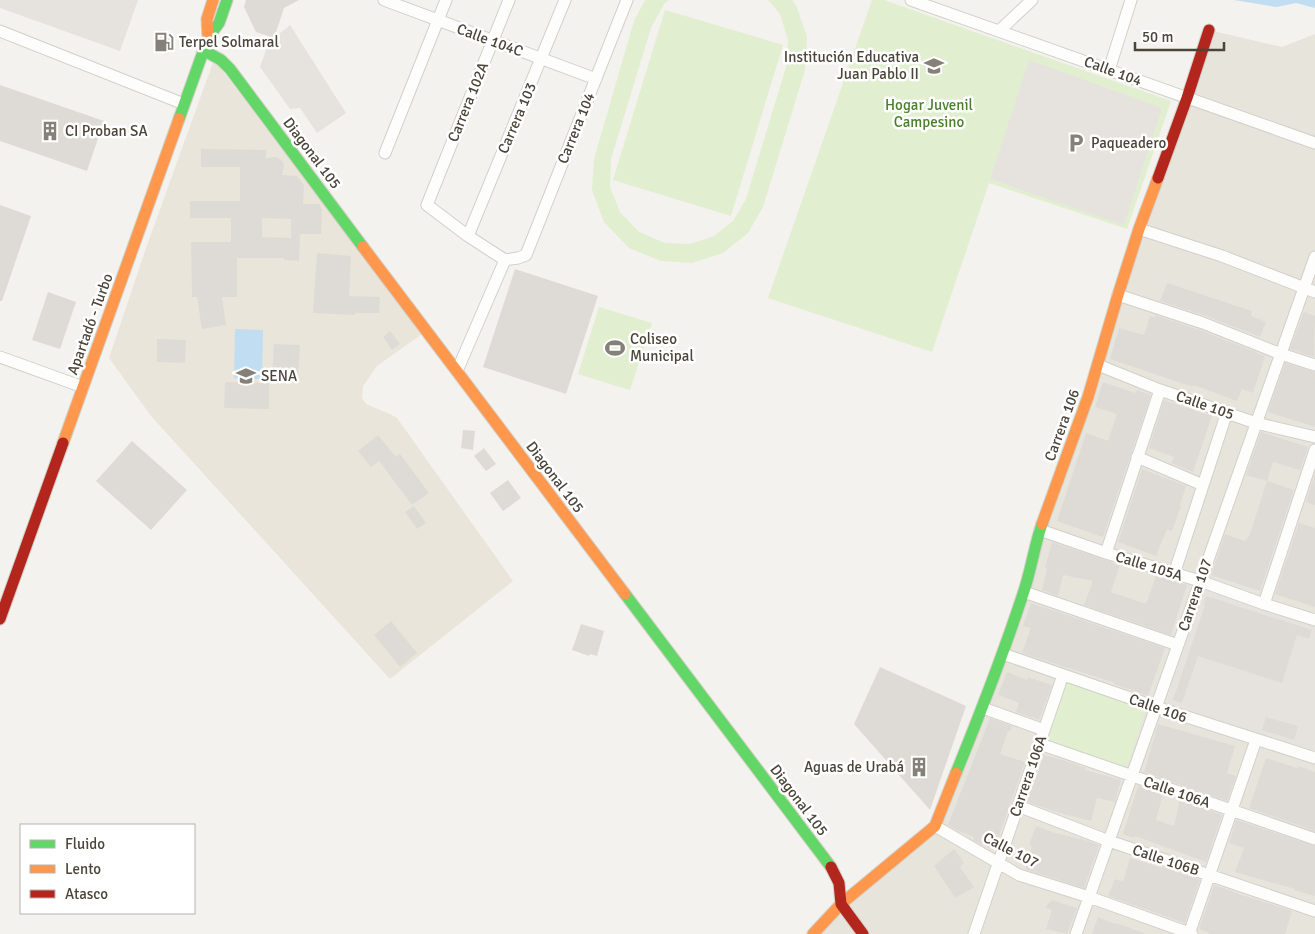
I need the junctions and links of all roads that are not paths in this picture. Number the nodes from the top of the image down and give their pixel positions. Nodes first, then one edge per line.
1 (213, 0) edge
2 (228, 0) edge
3 (384, 0) edge
4 (446, 0) edge
5 (509, 0) edge
6 (565, 0) edge
7 (627, 0) edge
8 (911, 0) edge
9 (1032, 0) edge
10 (1131, 0) edge
11 (438, 20) junction
12 (1209, 30) dead end
13 (0, 31) edge
14 (999, 31) junction
15 (208, 38) junction
16 (493, 41) junction
17 (203, 50) junction
18 (542, 59) junction
19 (1109, 70) junction
20 (596, 79) junction
21 (1187, 98) junction
22 (184, 104) junction
23 (1315, 143) edge
24 (385, 153) dead end
25 (1139, 229) junction
26 (468, 236) junction
27 (1315, 257) edge
28 (505, 260) junction
29 (1309, 290) edge
30 (1118, 295) junction
31 (1281, 354) junction
32 (0, 357) edge
33 (1098, 365) junction
34 (1315, 365) edge
35 (456, 371) junction
36 (83, 387) junction
37 (1160, 390) junction
38 (1227, 412) junction
39 (1256, 423) junction
40 (1315, 437) edge
41 (1315, 450) edge
42 (1137, 457) junction
43 (1203, 485) junction
44 (1040, 530) junction
45 (1106, 553) junction
46 (1174, 574) junction
47 (1200, 581) junction
48 (1024, 592) junction
49 (1264, 604) junction
50 (0, 619) edge
51 (1315, 620) edge
52 (1178, 645) junction
53 (1003, 654) junction
54 (1063, 675) junction
55 (1156, 707) junction
56 (983, 708) junction
57 (1044, 730) junction
58 (1256, 740) junction
59 (1040, 744) junction
60 (1315, 758) edge
61 (1132, 776) junction
62 (1018, 806) junction
63 (1232, 810) junction
64 (935, 826) junction
65 (1315, 839) edge
66 (1109, 841) junction
67 (998, 864) junction
68 (1210, 874) junction
69 (1089, 897) junction
70 (841, 904) junction
71 (1315, 911) edge
72 (813, 934) edge
73 (863, 934) edge
74 (975, 934) edge
75 (1076, 934) edge
76 (1190, 934) edge

1 - 15 street
2 - 15 street
3 - 11 street, Calle 104C
4 - 11 street
5 - 16 street, Carrera 102A
6 - 18 street, Carrera 103
7 - 20 street, Carrera 104
8 - 14 street, Calle 104
9 - 14 street
10 - 19 street
11 - 16 street, Calle 104C
11 - 24 street
12 - 21 street, Carrera 106
13 - 22 street
14 - 19 street, Calle 104
15 - 17 street, Apartadó - Turbo
16 - 18 street, Calle 104C
16 - 26 street, Carrera 102A
17 - 22 street, Apartadó - Turbo
17 - 35 street, Diagonal 105
18 - 20 street, Calle 104C
18 - 26 street, Carrera 103
19 - 21 street, Calle 104
20 - 28 street, Carrera 104
21 - 23 street, Calle 104
21 - 25 street, Carrera 106
22 - 36 street, Apartadó - Turbo
25 - 29 street
25 - 30 street, Carrera 106
26 - 28 street
27 - 29 street, Carrera 107
28 - 35 street
29 - 31 street, Carrera 107
30 - 31 street
30 - 33 street, Carrera 106
31 - 34 street
31 - 39 street, Carrera 107
32 - 36 street
33 - 37 street, Calle 105
33 - 44 street, Carrera 106
35 - 70 street, Diagonal 105
36 - 50 street, Apartadó - Turbo
37 - 38 street, Calle 105
37 - 42 street
38 - 39 street, Calle 105
38 - 43 street
39 - 40 street, Calle 105
39 - 47 street, Carrera 107
41 - 49 street
42 - 43 street
42 - 45 street
43 - 46 street
44 - 45 street, Calle 105A
44 - 48 street, Carrera 106
45 - 46 street, Calle 105A
46 - 47 street, Calle 105A
47 - 49 street, Calle 105A
47 - 52 street, Carrera 107
48 - 52 street
48 - 53 street, Carrera 106
49 - 51 street, Calle 105A
52 - 55 street, Carrera 107
53 - 54 street, Calle 106
53 - 56 street, Carrera 106
54 - 55 street, Calle 106
54 - 57 street, Carrera 106A
55 - 58 street, Calle 106
55 - 61 street, Carrera 107
56 - 57 street
56 - 64 street, Carrera 106
57 - 59 street, Carrera 106A
58 - 60 street, Calle 106
58 - 63 street
59 - 61 street, Calle 106A
59 - 62 street, Carrera 106A
61 - 63 street, Calle 106A
61 - 66 street, Carrera 107
62 - 66 street, Calle 106B
62 - 67 street, Carrera 106A
63 - 65 street, Calle 106A
63 - 68 street
64 - 67 street, Calle 107
64 - 70 street
66 - 68 street, Calle 106B
66 - 69 street, Carrera 107
67 - 69 street, Calle 107
67 - 74 street, Carrera 106A
68 - 71 street, Calle 106B
68 - 76 street
69 - 75 street, Carrera 107
69 - 76 street, Calle 107
70 - 72 street
70 - 73 street, Diagonal 105

